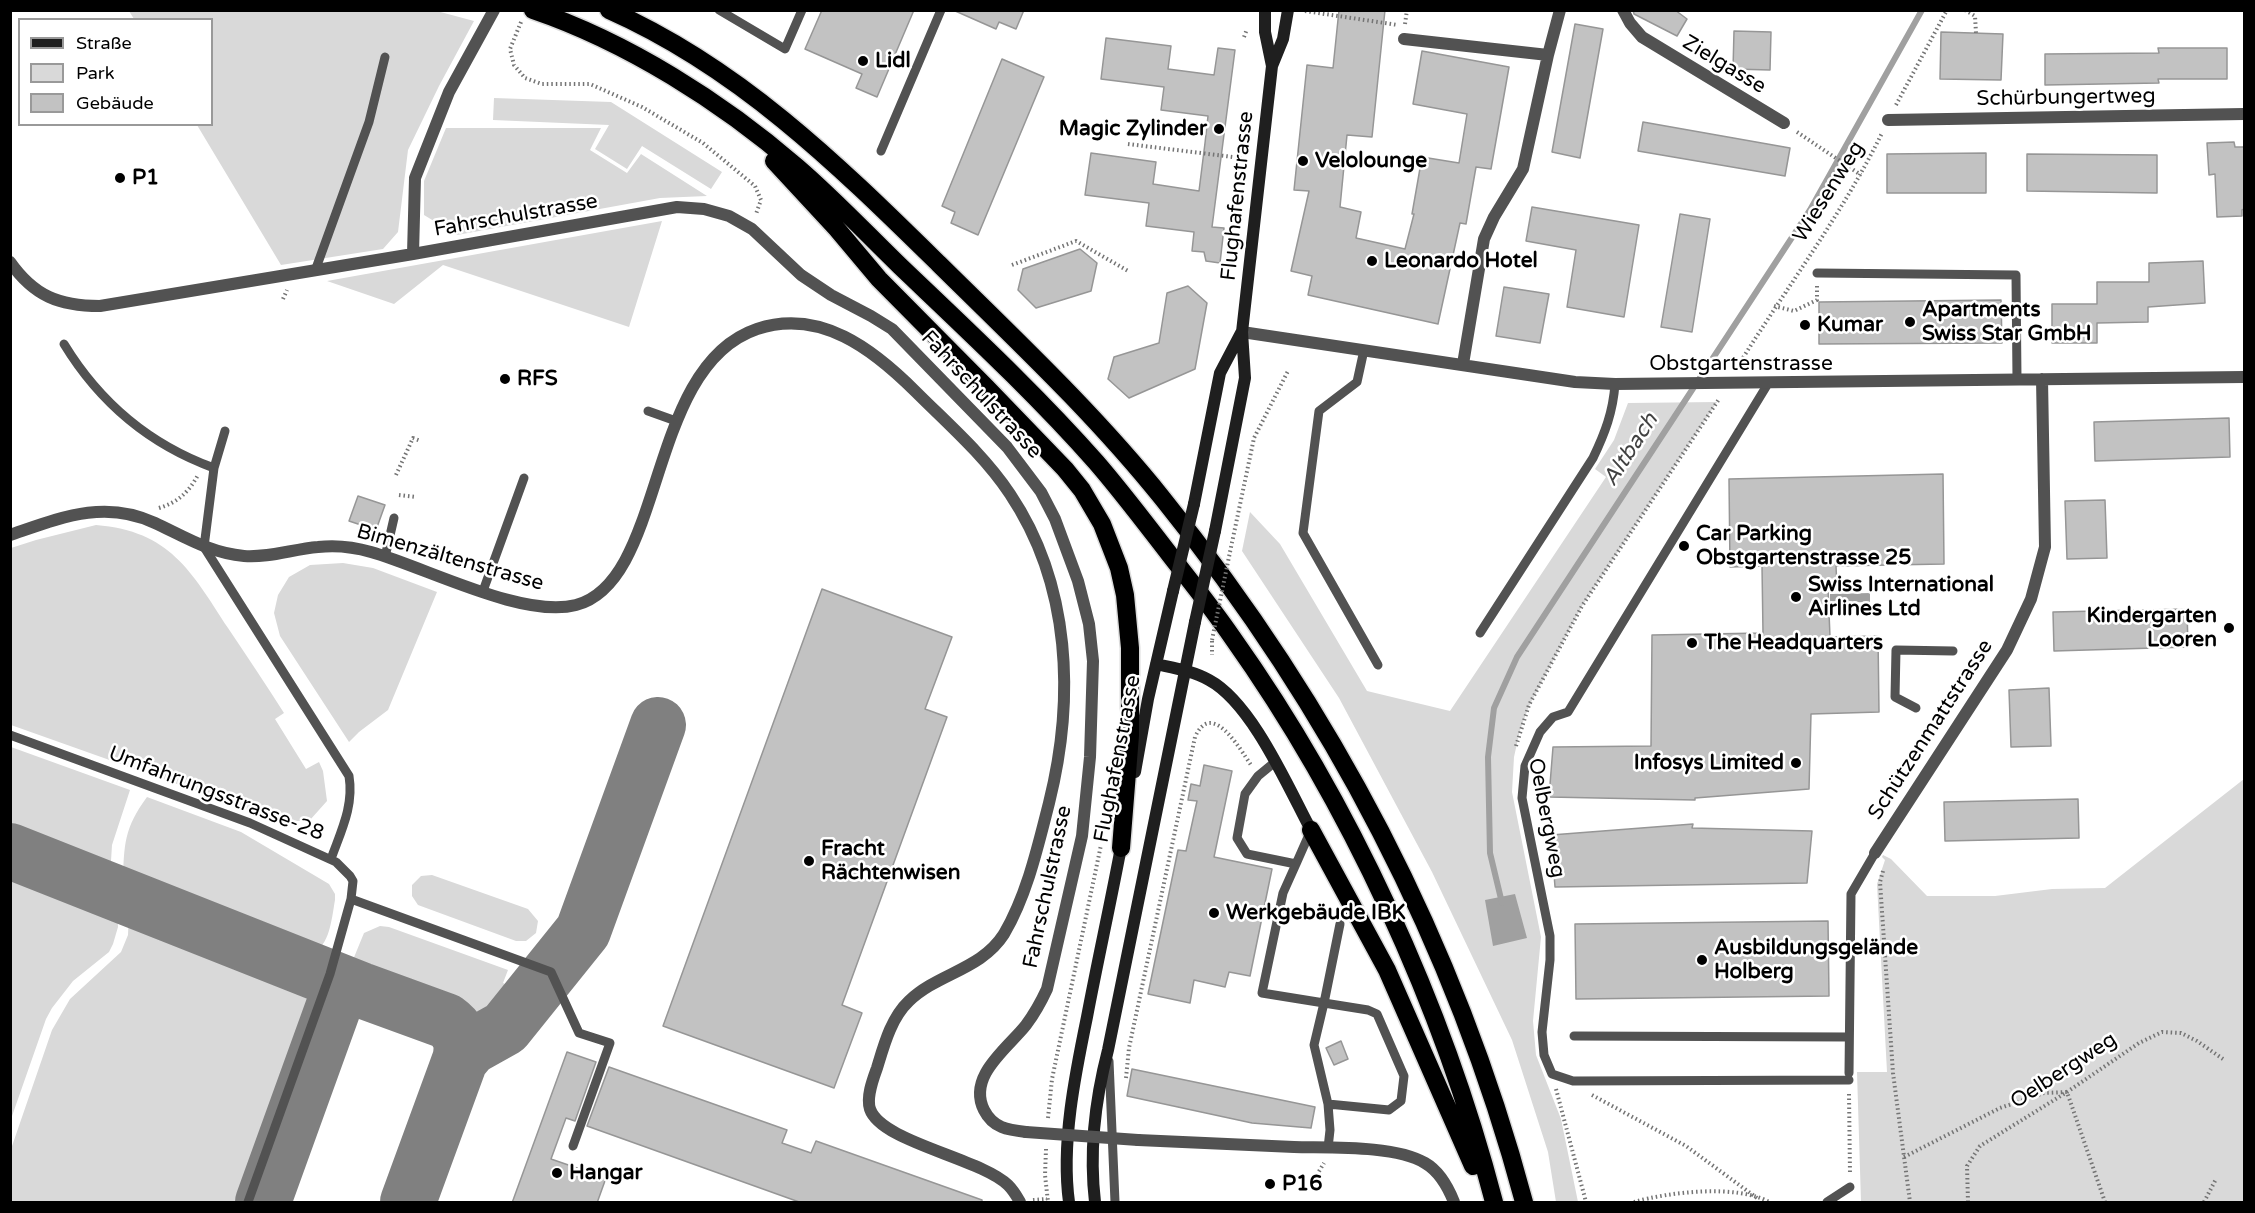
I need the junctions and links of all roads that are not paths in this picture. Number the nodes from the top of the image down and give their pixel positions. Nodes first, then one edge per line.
1 (494, 10) edge
2 (609, 10) edge
3 (719, 10) edge
4 (801, 10) edge
5 (942, 10) edge
6 (1265, 10) edge
7 (1288, 10) edge
8 (1560, 10) edge
9 (1623, 10) edge
10 (532, 14) edge
11 (1404, 39) dead end
12 (1548, 55) junction
13 (385, 57) dead end
14 (1272, 66) junction
15 (2244, 114) edge
16 (731, 116) junction
17 (1888, 120) road end
18 (1784, 123) road end
19 (881, 151) dead end
20 (413, 254) junction
21 (11, 263) edge
22 (315, 271) junction
23 (1817, 273) road end
24 (1242, 332) junction
25 (63, 344) dead end
26 (1364, 350) junction
27 (1464, 364) junction
28 (2244, 377) edge
29 (2042, 379) junction
30 (2017, 380) junction
31 (1770, 382) junction
32 (1615, 384) junction
33 (648, 411) dead end
34 (676, 421) junction
35 (225, 431) dead end
36 (214, 468) junction
37 (524, 478) dead end
38 (394, 518) dead end
39 (10, 535) edge
40 (204, 548) junction
41 (385, 557) junction
42 (483, 591) junction
43 (1480, 633) dead end
44 (1953, 651) dead end
45 (1156, 664) junction
46 (1378, 665) dead end
47 (1185, 671) junction
48 (1916, 708) dead end
49 (10, 735) edge
50 (1275, 762) junction
51 (1311, 830) junction
52 (1121, 848) junction
53 (1875, 853) joint
54 (331, 859) junction
55 (1296, 864) junction
56 (351, 899) junction
57 (1340, 924) dead end
58 (1324, 1003) junction
59 (1574, 1036) dead end
60 (1850, 1037) junction
61 (1108, 1050) junction
62 (1328, 1104) junction
63 (573, 1146) dead end
64 (1328, 1148) junction
65 (1850, 1187) road end
66 (248, 1203) edge
67 (1020, 1203) edge
68 (1069, 1203) edge
69 (1095, 1203) edge
70 (1115, 1203) edge
71 (1454, 1203) edge
72 (1489, 1203) edge
73 (1494, 1203) edge
74 (1524, 1203) edge
75 (1827, 1203) edge

1 - 20 street
2 - 74 highway
3 - 4 lane
5 - 19 lane
6 - 14 main road, Flughafenstrasse
7 - 14 main road, Flughafenstrasse
8 - 12 street
9 - 18 street, Zielgasse
10 - 16 highway
11 - 12 street
12 - 27 street
13 - 22 lane
14 - 24 main road, Flughafenstrasse
15 - 17 street, Schürbungertweg
16 - 52 highway
16 - 73 highway
20 - 22 street, Fahrschulstrasse
20 - 64 street, Fahrschulstrasse, bridge
21 - 22 street, Fahrschulstrasse
23 - 30 lane
24 - 26 street, Obstgartenstrasse
24 - 45 main road, Flughafenstrasse, bridge
24 - 47 main road, Flughafenstrasse, bridge
25 - 36 lane
26 - 27 street, Obstgartenstrasse
26 - 46 lane
27 - 32 street, Obstgartenstrasse
28 - 29 street, Obstgartenstrasse
29 - 30 street, Obstgartenstrasse
29 - 53 street, Schützenmattstrasse
30 - 31 street, Obstgartenstrasse
31 - 32 street, Obstgartenstrasse
31 - 60 lane, Oelbergweg
32 - 43 lane
33 - 34 lane
34 - 42 street, Bimenzältenstrasse
34 - 67 street, Bimenzältenstrasse
35 - 36 lane
36 - 40 lane
37 - 42 lane
38 - 41 lane
39 - 40 street, Bimenzältenstrasse
40 - 41 street, Bimenzältenstrasse
40 - 54 lane
41 - 42 street, Bimenzältenstrasse
44 - 48 lane
45 - 47 main road
45 - 52 main road, Flughafenstrasse
47 - 50 main road
47 - 61 main road, Flughafenstrasse
49 - 54 lane, Umfahrungsstrasse-28
50 - 51 main road
50 - 55 lane
51 - 55 lane
51 - 72 highway
52 - 68 main road, Flughafenstrasse
53 - 60 lane
54 - 56 lane, Umfahrungsstrasse-28
55 - 58 lane
56 - 63 lane
56 - 66 lane, Umfahrungsstrasse-28
57 - 58 lane
58 - 62 lane
58 - 62 lane
59 - 60 lane
61 - 69 main road, Flughafenstrasse
61 - 70 lane
62 - 64 lane
64 - 71 street, Fahrschulstrasse
65 - 75 lane

